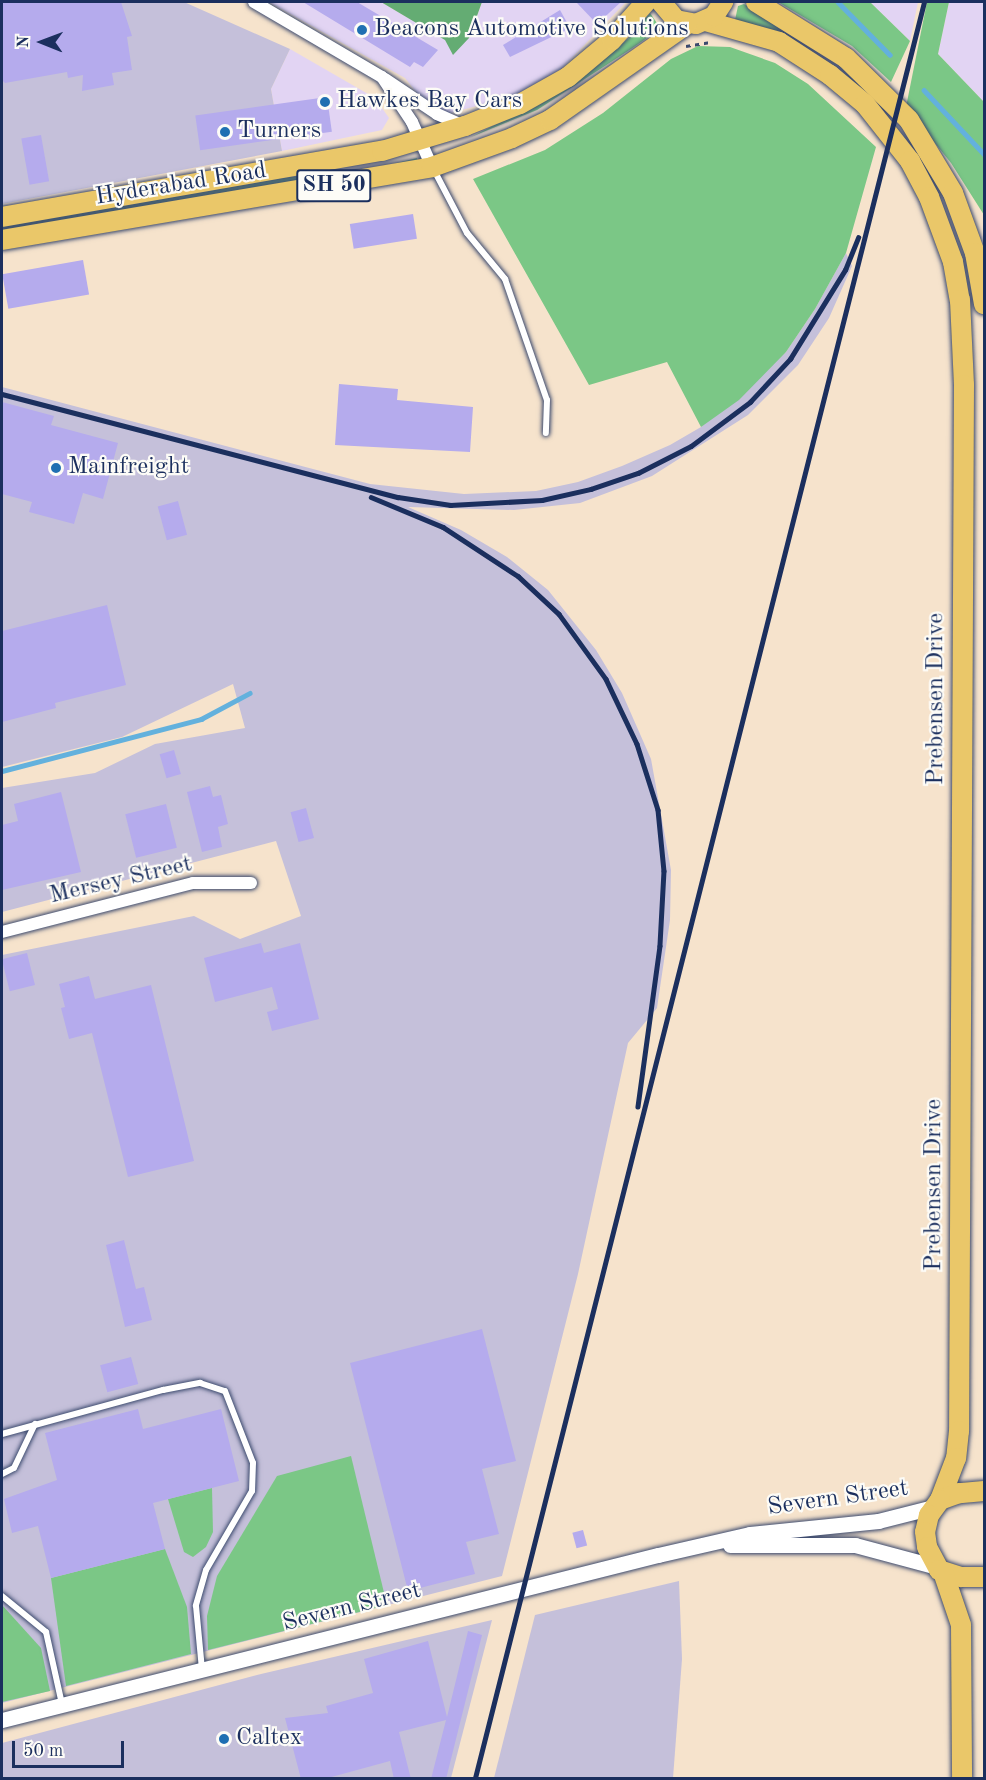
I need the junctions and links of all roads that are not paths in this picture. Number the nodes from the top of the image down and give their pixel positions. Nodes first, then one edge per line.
1 (254, 2) edge
2 (646, 2) edge
3 (661, 2) edge
4 (723, 2) edge
5 (756, 2) edge
6 (696, 23) junction
7 (382, 77) junction
8 (465, 126) junction
9 (421, 141) junction
10 (432, 167) junction
11 (2, 217) edge
12 (2, 240) edge
13 (984, 304) edge
14 (546, 433) dead end
15 (251, 883) dead end
16 (2, 932) edge
17 (35, 1424) junction
18 (2, 1434) edge
19 (2, 1474) edge
20 (984, 1491) edge
21 (937, 1504) junction
22 (715, 1544) junction
23 (940, 1569) junction
24 (984, 1577) edge
25 (2, 1596) edge
26 (202, 1669) junction
27 (62, 1705) junction
28 (2, 1720) edge
29 (962, 1779) edge

1 - 7 street
2 - 8 main road, Hyderabad Road / SH 50
3 - 6 main road
4 - 6 main road, SH 50
5 - 13 main road
6 - 10 main road, Hyderabad Road / SH 50
6 - 21 main road, Prebensen Drive
7 - 8 street
7 - 9 street
8 - 9 main road, Hyderabad Road / SH 50
9 - 10 street
9 - 11 main road, Hyderabad Road / SH 50
10 - 12 main road, Hyderabad Road / SH 50
10 - 14 lane
15 - 16 street, Mersey Street
17 - 18 lane
17 - 19 lane
17 - 26 lane
20 - 21 main road
21 - 22 street, Severn Street
21 - 23 main road, Prebensen Drive
22 - 23 street, Severn Street
22 - 26 street, Severn Street
23 - 24 main road
23 - 29 main road
25 - 27 lane
26 - 27 street, Severn Street
27 - 28 street, Severn Street

